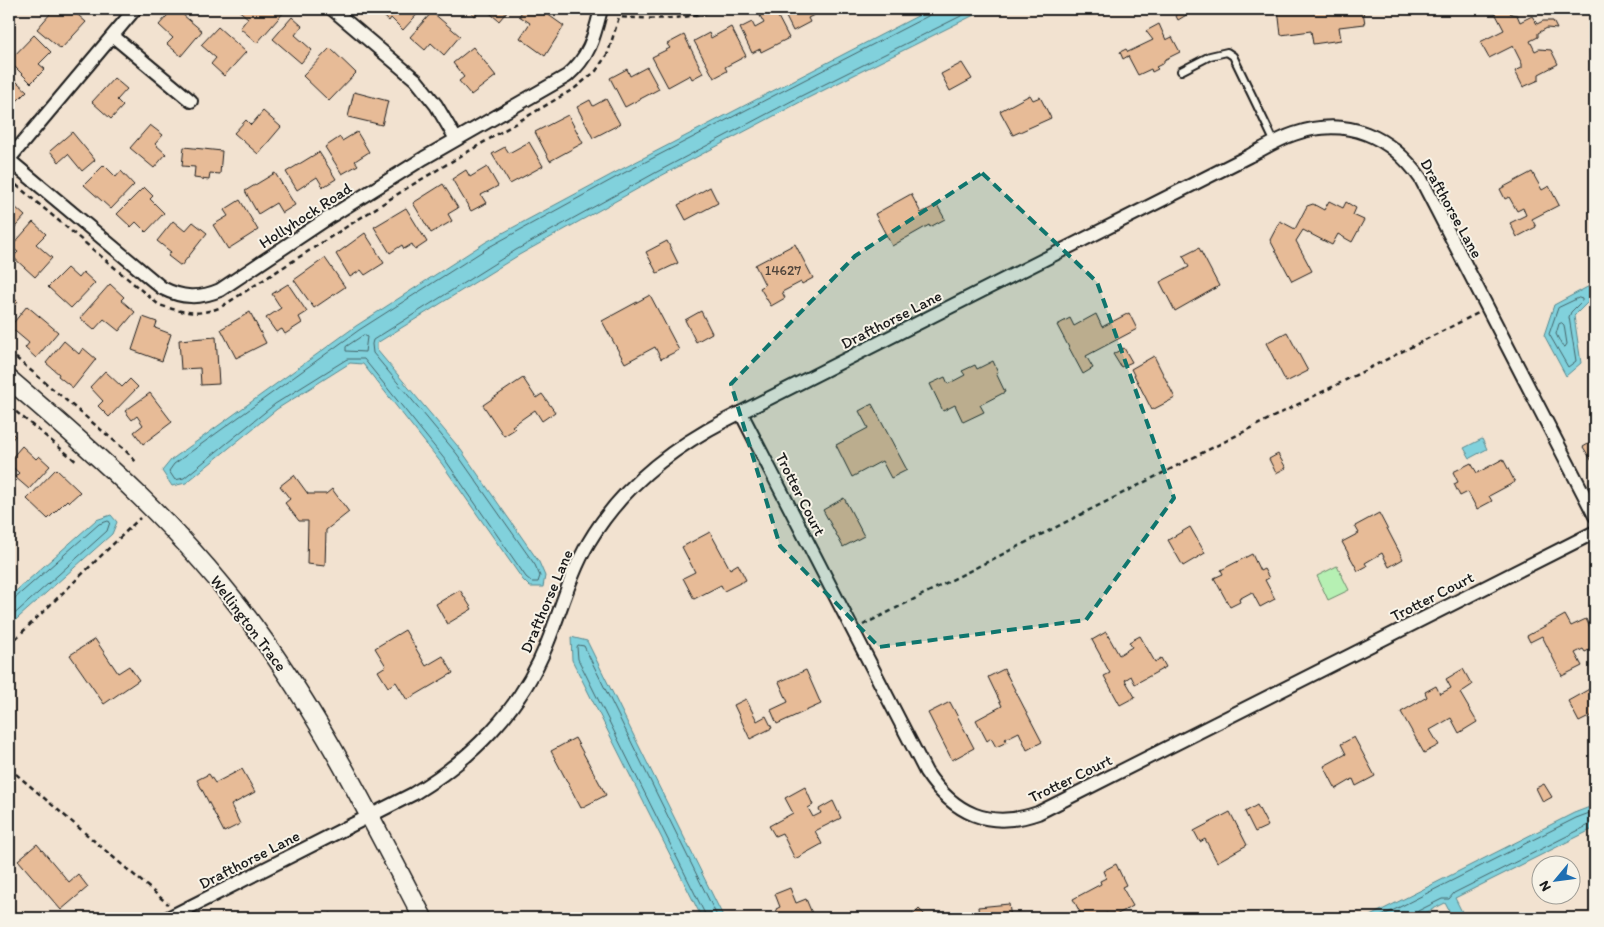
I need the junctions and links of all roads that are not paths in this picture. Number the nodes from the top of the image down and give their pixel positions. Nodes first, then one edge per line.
1 (136, 9) edge
2 (332, 9) edge
3 (601, 9) edge
4 (113, 36) junction
5 (1181, 72) dead end
6 (190, 101) dead end
7 (456, 139) junction
8 (1275, 143) junction
9 (9, 159) edge
10 (9, 380) edge
11 (741, 413) junction
12 (1595, 516) edge
13 (1595, 532) edge
14 (370, 816) junction
15 (173, 916) edge
16 (422, 918) edge

1 - 4 street
2 - 7 street
3 - 7 street, Hollyhock Road
4 - 6 street
4 - 9 street
5 - 8 lane
7 - 9 street, Hollyhock Road
8 - 11 street, Drafthorse Lane
8 - 12 street, Drafthorse Lane
10 - 14 street, Wellington Trace
11 - 13 street, Trotter Court
11 - 14 street, Drafthorse Lane
14 - 15 street, Drafthorse Lane
14 - 16 street, Wellington Trace

